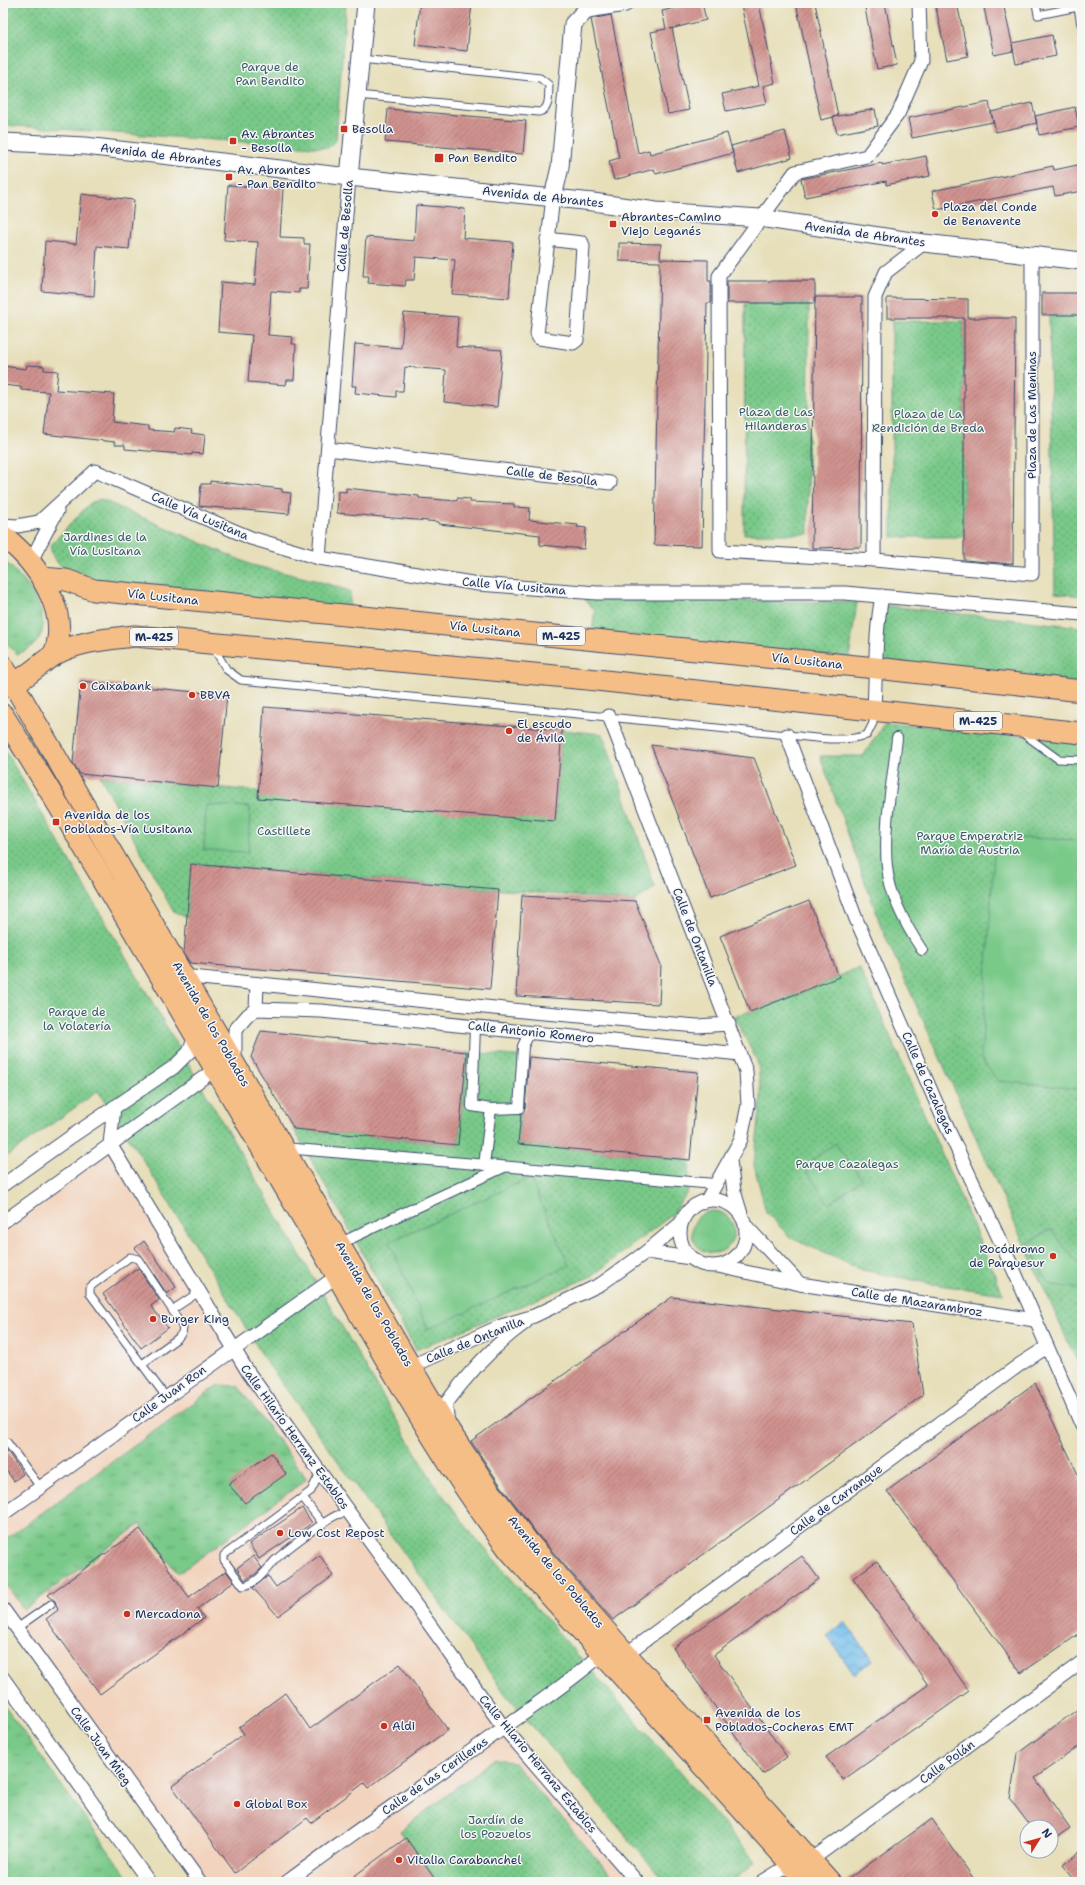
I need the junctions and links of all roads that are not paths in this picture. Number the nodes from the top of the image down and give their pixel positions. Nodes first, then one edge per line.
1 (366, 3) edge
2 (625, 3) edge
3 (919, 3) edge
4 (1036, 3) edge
5 (1082, 31) edge
6 (361, 59) junction
7 (357, 95) junction
8 (3, 142) edge
9 (349, 177) junction
10 (553, 197) junction
11 (760, 218) junction
12 (547, 239) junction
13 (924, 243) junction
14 (1032, 256) junction
15 (1082, 261) edge
16 (328, 449) junction
17 (610, 483) dead end
18 (63, 502) junction
19 (3, 525) edge
20 (3, 536) edge
21 (319, 558) junction
22 (874, 560) junction
23 (37, 571) junction
24 (882, 596) junction
25 (1082, 614) edge
26 (209, 642) junction
27 (53, 656) junction
28 (3, 666) edge
29 (876, 668) junction
30 (8, 685) edge
31 (1082, 691) edge
32 (874, 709) junction
33 (3, 715) edge
34 (609, 716) junction
35 (1011, 725) junction
36 (1082, 733) edge
37 (787, 735) junction
38 (897, 738) dead end
39 (1082, 760) edge
40 (922, 950) dead end
41 (182, 976) junction
42 (257, 984) junction
43 (256, 1009) junction
44 (729, 1024) junction
45 (475, 1026) junction
46 (530, 1032) junction
47 (195, 1037) junction
48 (221, 1042) junction
49 (740, 1054) junction
50 (235, 1066) junction
51 (214, 1070) junction
52 (114, 1107) junction
53 (491, 1108) junction
54 (110, 1144) junction
55 (284, 1148) junction
56 (730, 1161) junction
57 (484, 1165) junction
58 (506, 1167) junction
59 (715, 1184) junction
60 (3, 1185) edge
61 (707, 1200) junction
62 (744, 1220) junction
63 (3, 1222) edge
64 (681, 1224) junction
65 (339, 1244) junction
66 (646, 1252) junction
67 (692, 1258) junction
68 (718, 1266) junction
69 (337, 1276) junction
70 (800, 1284) junction
71 (199, 1292) junction
72 (172, 1310) junction
73 (534, 1316) junction
74 (1035, 1320) junction
75 (1046, 1348) junction
76 (233, 1349) junction
77 (142, 1364) junction
78 (403, 1371) junction
79 (166, 1397) junction
80 (1082, 1426) edge
81 (450, 1432) junction
82 (7, 1442) dead end
83 (320, 1473) junction
84 (40, 1487) junction
85 (303, 1498) junction
86 (349, 1512) junction
87 (3, 1514) edge
88 (323, 1524) junction
89 (51, 1604) dead end
90 (3, 1609) edge
91 (17, 1628) junction
92 (626, 1654) junction
93 (601, 1655) junction
94 (1082, 1662) edge
95 (3, 1678) edge
96 (504, 1728) junction
97 (802, 1873) edge
98 (149, 1882) edge
99 (200, 1882) edge
100 (287, 1882) edge
101 (637, 1882) edge
102 (762, 1882) edge
103 (830, 1882) edge

1 - 6 street, Calle de Besolla
2 - 10 street
3 - 11 street
4 - 5 lane
6 - 7 street, Calle de Besolla
6 - 7 lane
7 - 9 street, Calle de Besolla
8 - 9 street, Avenida de Abrantes
9 - 10 street, Avenida de Abrantes
9 - 16 street, Calle de Besolla
10 - 11 street, Avenida de Abrantes
10 - 12 street
11 - 13 street, Avenida de Abrantes
11 - 22 street
12 - 12 street
13 - 14 street, Avenida de Abrantes
13 - 22 street
14 - 15 street, Avenida de Abrantes
14 - 22 street, Plaza de Las Meninas
16 - 17 street, Calle de Besolla
16 - 21 street, Calle de Besolla
18 - 19 street, Calle Vía Lusitana
18 - 21 street, Calle Vía Lusitana
18 - 23 street, Calle Vía Lusitana
20 - 23 main road
21 - 24 street, Calle Vía Lusitana
23 - 27 main road
23 - 29 main road, Vía Lusitana / M-425
24 - 25 street
24 - 29 street
26 - 27 main road, M-425
26 - 32 main road, M-425
26 - 34 lane
27 - 30 main road, M-425
28 - 30 main road, Avenida de los Poblados
29 - 31 main road, Vía Lusitana / M-425
29 - 32 street
30 - 41 main road, Avenida de los Poblados
32 - 35 main road, M-425
32 - 37 lane
33 - 47 main road, Avenida de los Poblados
34 - 37 lane
34 - 44 street, Calle de Ontanilla
35 - 36 main road, M-425
35 - 39 lane
37 - 74 street, Calle de Cazalegas
38 - 40 street
41 - 42 street, Calle Antonio Romero
41 - 48 main road, Avenida de los Poblados
42 - 43 street
42 - 44 street, Calle Antonio Romero
43 - 45 street, Calle Antonio Romero
43 - 50 street
44 - 49 street, Calle de Ontanilla
45 - 46 street, Calle Antonio Romero
45 - 53 street
46 - 49 street, Calle Antonio Romero
46 - 53 street
47 - 51 main road, Avenida de los Poblados
47 - 52 street
48 - 50 main road, Avenida de los Poblados
48 - 51 street
49 - 56 street, Calle de Ontanilla
50 - 55 main road, Avenida de los Poblados
51 - 54 street
51 - 69 main road, Avenida de los Poblados
52 - 54 street
52 - 60 street
53 - 57 street
54 - 63 street
54 - 71 street, Calle Hilario Herranz Establos
55 - 57 street
55 - 65 main road, Avenida de los Poblados
56 - 59 street, Calle de Ontanilla
56 - 62 street
57 - 58 street
58 - 59 street
58 - 65 street
59 - 61 street, Calle de Ontanilla
61 - 62 street
61 - 64 street
62 - 68 street
62 - 70 street
64 - 66 street, Calle de Ontanilla
64 - 67 street
65 - 78 main road, Avenida de los Poblados
66 - 67 street
66 - 73 street, Calle de Ontanilla
67 - 68 street
68 - 70 street, Calle de Mazarambroz
69 - 76 street, Calle Juan Ron
69 - 78 main road, Avenida de los Poblados
70 - 74 street, Calle de Mazarambroz
71 - 72 lane
71 - 76 street, Calle Hilario Herranz Establos
72 - 77 lane
72 - 77 lane
73 - 78 street, Calle de Ontanilla
73 - 81 street, Calle de Ontanilla
74 - 75 street, Calle de Cazalegas
75 - 80 street, Calle de Cazalegas
75 - 92 street, Calle de Carranque
76 - 79 street, Calle Juan Ron
76 - 83 street, Calle Hilario Herranz Establos
77 - 79 lane
78 - 81 main road, Avenida de los Poblados
78 - 93 main road, Avenida de los Poblados
79 - 84 street, Calle Juan Ron
81 - 92 main road, Avenida de los Poblados
82 - 84 lane
83 - 85 lane
83 - 86 street, Calle Hilario Herranz Establos
84 - 87 street, Calle Juan Ron
85 - 88 lane
85 - 88 lane
86 - 88 lane
86 - 96 street, Calle Hilario Herranz Establos
89 - 91 lane
90 - 91 street, Calle Juan Mieg
91 - 99 street, Calle Juan Mieg
92 - 97 main road, Avenida de los Poblados
93 - 96 street, Calle de las Cerilleras
93 - 97 main road, Avenida de los Poblados
94 - 97 street, Calle Polán
95 - 98 street
96 - 100 street, Calle de las Cerilleras
96 - 101 street, Calle Hilario Herranz Establos
97 - 102 street, Calle Polán
97 - 103 main road, Avenida de los Poblados

